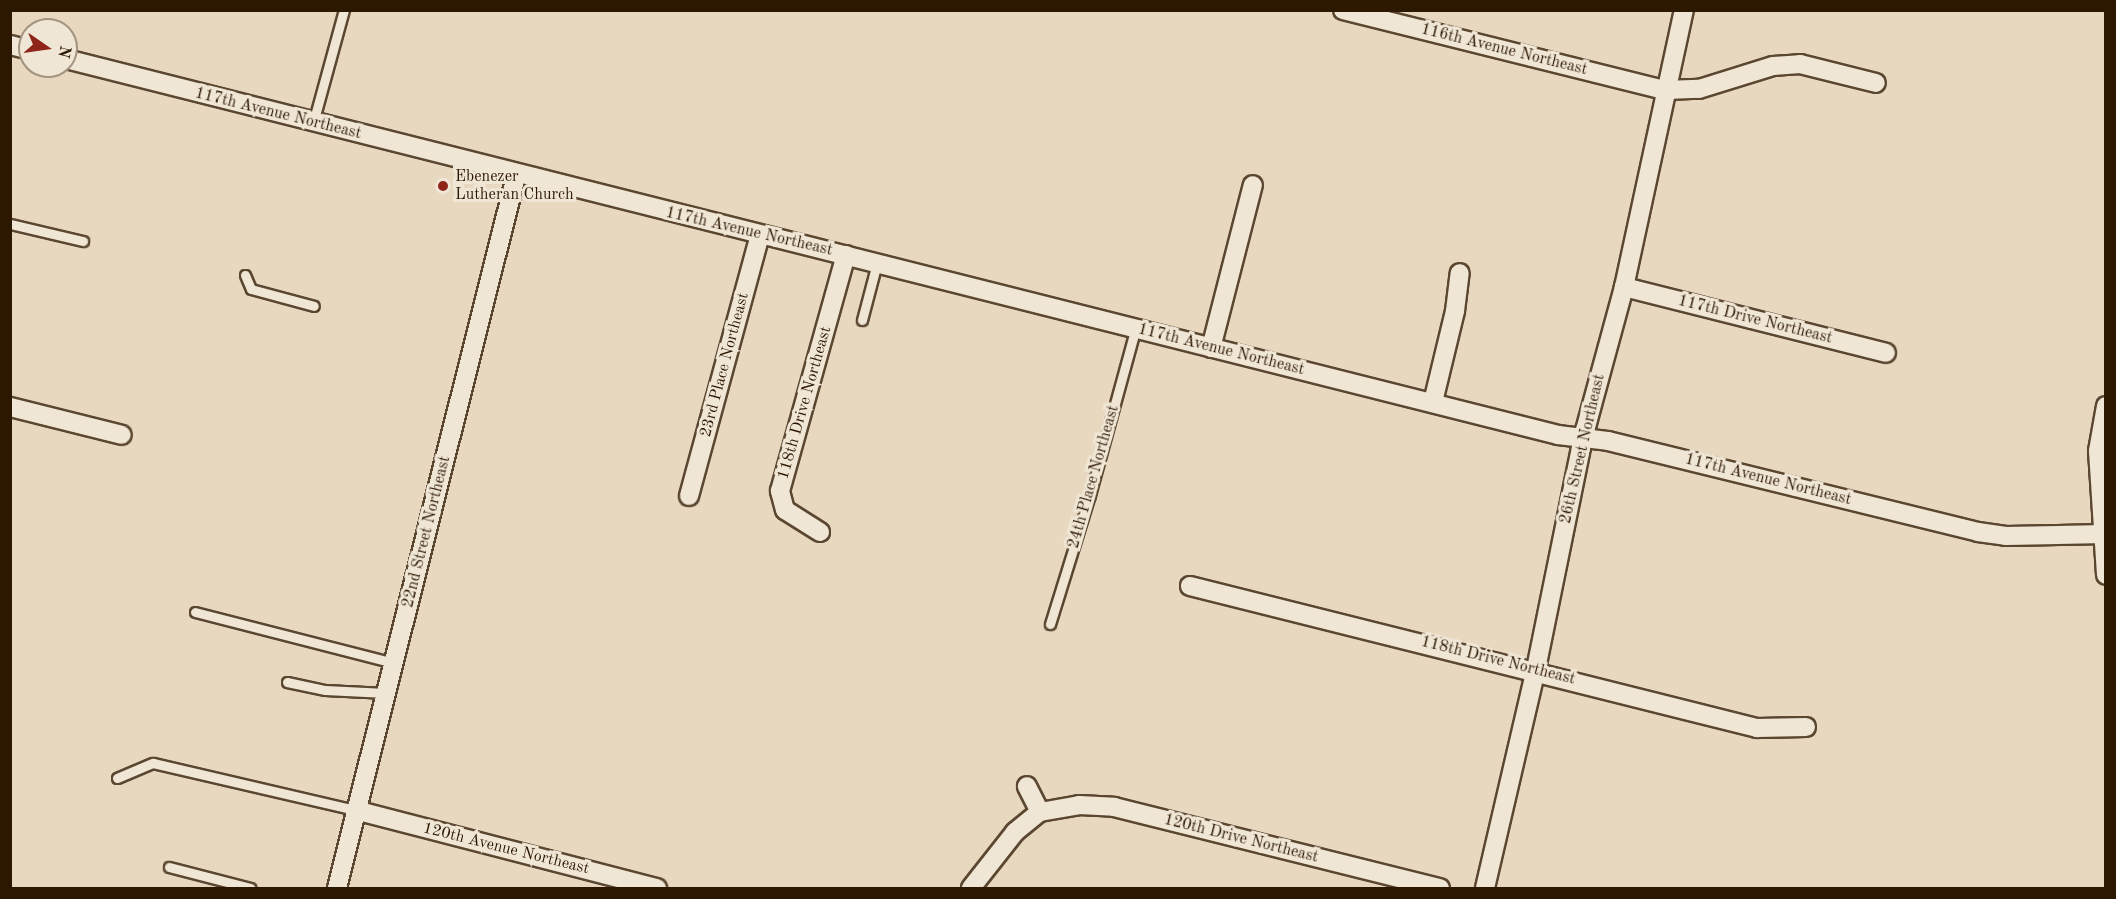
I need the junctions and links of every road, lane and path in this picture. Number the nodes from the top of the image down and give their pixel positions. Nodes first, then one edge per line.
1 (344, 10) edge
2 (1343, 10) edge
3 (1684, 10) edge
4 (78, 62) edge
5 (1876, 83) dead end
6 (1665, 90) junction
7 (316, 128) junction
8 (516, 176) junction
9 (1253, 185) dead end
10 (10, 224) edge
11 (760, 234) junction
12 (83, 241) dead end
13 (846, 255) junction
14 (878, 263) junction
15 (1460, 273) dead end
16 (245, 275) dead end
17 (1624, 287) junction
18 (314, 306) dead end
19 (862, 320) dead end
20 (1135, 330) junction
21 (1211, 348) junction
22 (1886, 353) dead end
23 (1433, 402) junction
24 (2106, 406) edge
25 (10, 408) edge
26 (122, 435) dead end
27 (1583, 438) junction
28 (690, 496) dead end
29 (820, 532) dead end
30 (2103, 534) edge
31 (2106, 575) edge
32 (1190, 586) dead end
33 (195, 612) dead end
34 (1050, 624) dead end
35 (394, 663) junction
36 (1536, 669) junction
37 (287, 682) dead end
38 (386, 693) junction
39 (1806, 727) dead end
40 (117, 778) dead end
41 (1027, 786) dead end
42 (355, 810) junction
43 (1040, 812) junction
44 (169, 867) dead end
45 (250, 888) edge
46 (337, 888) edge
47 (657, 888) edge
48 (971, 888) edge
49 (1440, 888) edge
50 (1485, 888) edge

1 - 7 lane
2 - 6 street, 116th Avenue Northeast
3 - 6 street, 26th Street Northeast
4 - 7 street, 117th Avenue Northeast
5 - 6 street, 116th Avenue Northeast
6 - 17 street, 26th Street Northeast
7 - 8 street, 117th Avenue Northeast
8 - 11 street, 117th Avenue Northeast
8 - 35 street, 22nd Street Northeast
9 - 21 street
10 - 12 lane
11 - 13 street, 117th Avenue Northeast
11 - 28 street, 23rd Place Northeast
13 - 14 street, 117th Avenue Northeast
13 - 29 street, 118th Drive Northeast
14 - 19 lane
14 - 20 street, 117th Avenue Northeast
15 - 23 street
16 - 18 lane
17 - 22 street, 117th Drive Northeast
17 - 27 street, 26th Street Northeast
20 - 21 street, 117th Avenue Northeast
20 - 34 lane, 24th Place Northeast
21 - 23 street, 117th Avenue Northeast
23 - 27 street, 117th Avenue Northeast
24 - 30 street
25 - 26 street
27 - 30 street, 117th Avenue Northeast
27 - 36 street, 26th Street Northeast
30 - 31 street
32 - 36 street, 118th Drive Northeast
33 - 35 lane
35 - 38 street, 22nd Street Northeast
36 - 39 street, 118th Drive Northeast
36 - 50 street, 26th Street Northeast
37 - 38 lane
38 - 42 street, 22nd Street Northeast
40 - 42 lane
41 - 43 street
42 - 46 street, 22nd Street Northeast
42 - 47 street, 120th Avenue Northeast
43 - 48 street
43 - 49 street, 120th Drive Northeast
44 - 45 lane

